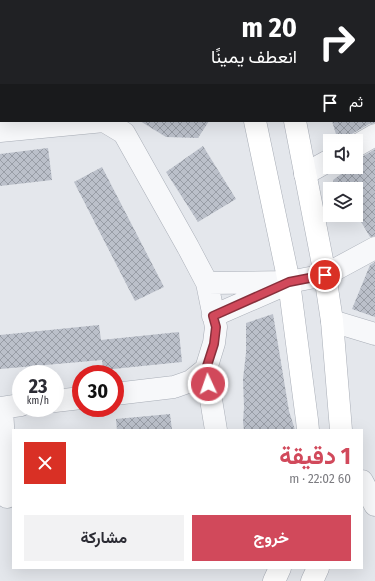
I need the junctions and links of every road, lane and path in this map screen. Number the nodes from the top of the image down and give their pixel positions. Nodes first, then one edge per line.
1 (94, 122) edge
2 (106, 122) edge
3 (255, 122) edge
4 (295, 122) edge
5 (0, 131) edge
6 (375, 135) edge
7 (363, 142) edge
8 (323, 164) edge
9 (305, 174) junction
10 (375, 248) edge
11 (325, 275) junction
12 (289, 282) junction
13 (207, 283) junction
14 (213, 316) junction
15 (332, 321) junction
16 (375, 334) edge
17 (206, 369) junction
18 (124, 393) edge
19 (8, 407) edge
20 (216, 429) edge
21 (308, 429) edge
22 (341, 429) edge
23 (363, 483) edge
24 (7, 497) edge
25 (375, 505) edge
26 (280, 569) edge
27 (318, 569) edge
28 (274, 581) edge
29 (312, 581) edge

1 - 5 street
2 - 13 street
3 - 12 main road
4 - 9 main road
6 - 7 street
8 - 9 street
9 - 11 main road
10 - 11 street
11 - 12 street
11 - 15 main road
12 - 13 street
12 - 14 street
12 - 21 main road
13 - 14 street
14 - 17 street
15 - 16 street
15 - 22 main road
17 - 18 street
17 - 20 street
19 - 24 street
23 - 25 street
26 - 28 main road
27 - 29 main road

